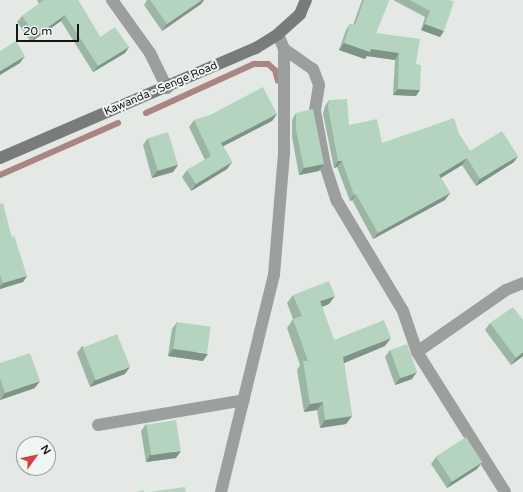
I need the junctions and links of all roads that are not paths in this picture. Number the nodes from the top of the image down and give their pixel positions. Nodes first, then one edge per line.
1 (112, 0) edge
2 (306, 0) edge
3 (278, 34) junction
4 (284, 49) junction
5 (167, 88) junction
6 (0, 158) edge
7 (523, 283) edge
8 (416, 352) junction
9 (244, 400) junction
10 (98, 426) dead end
11 (221, 492) edge
12 (505, 492) edge

1 - 5 street
2 - 3 street, Kawanda - Senge Road
3 - 4 street
3 - 5 street, Kawanda - Senge Road
4 - 8 street
4 - 9 street
5 - 6 street, Kawanda - Senge Road
7 - 8 street
8 - 12 street
9 - 10 street
9 - 11 street

